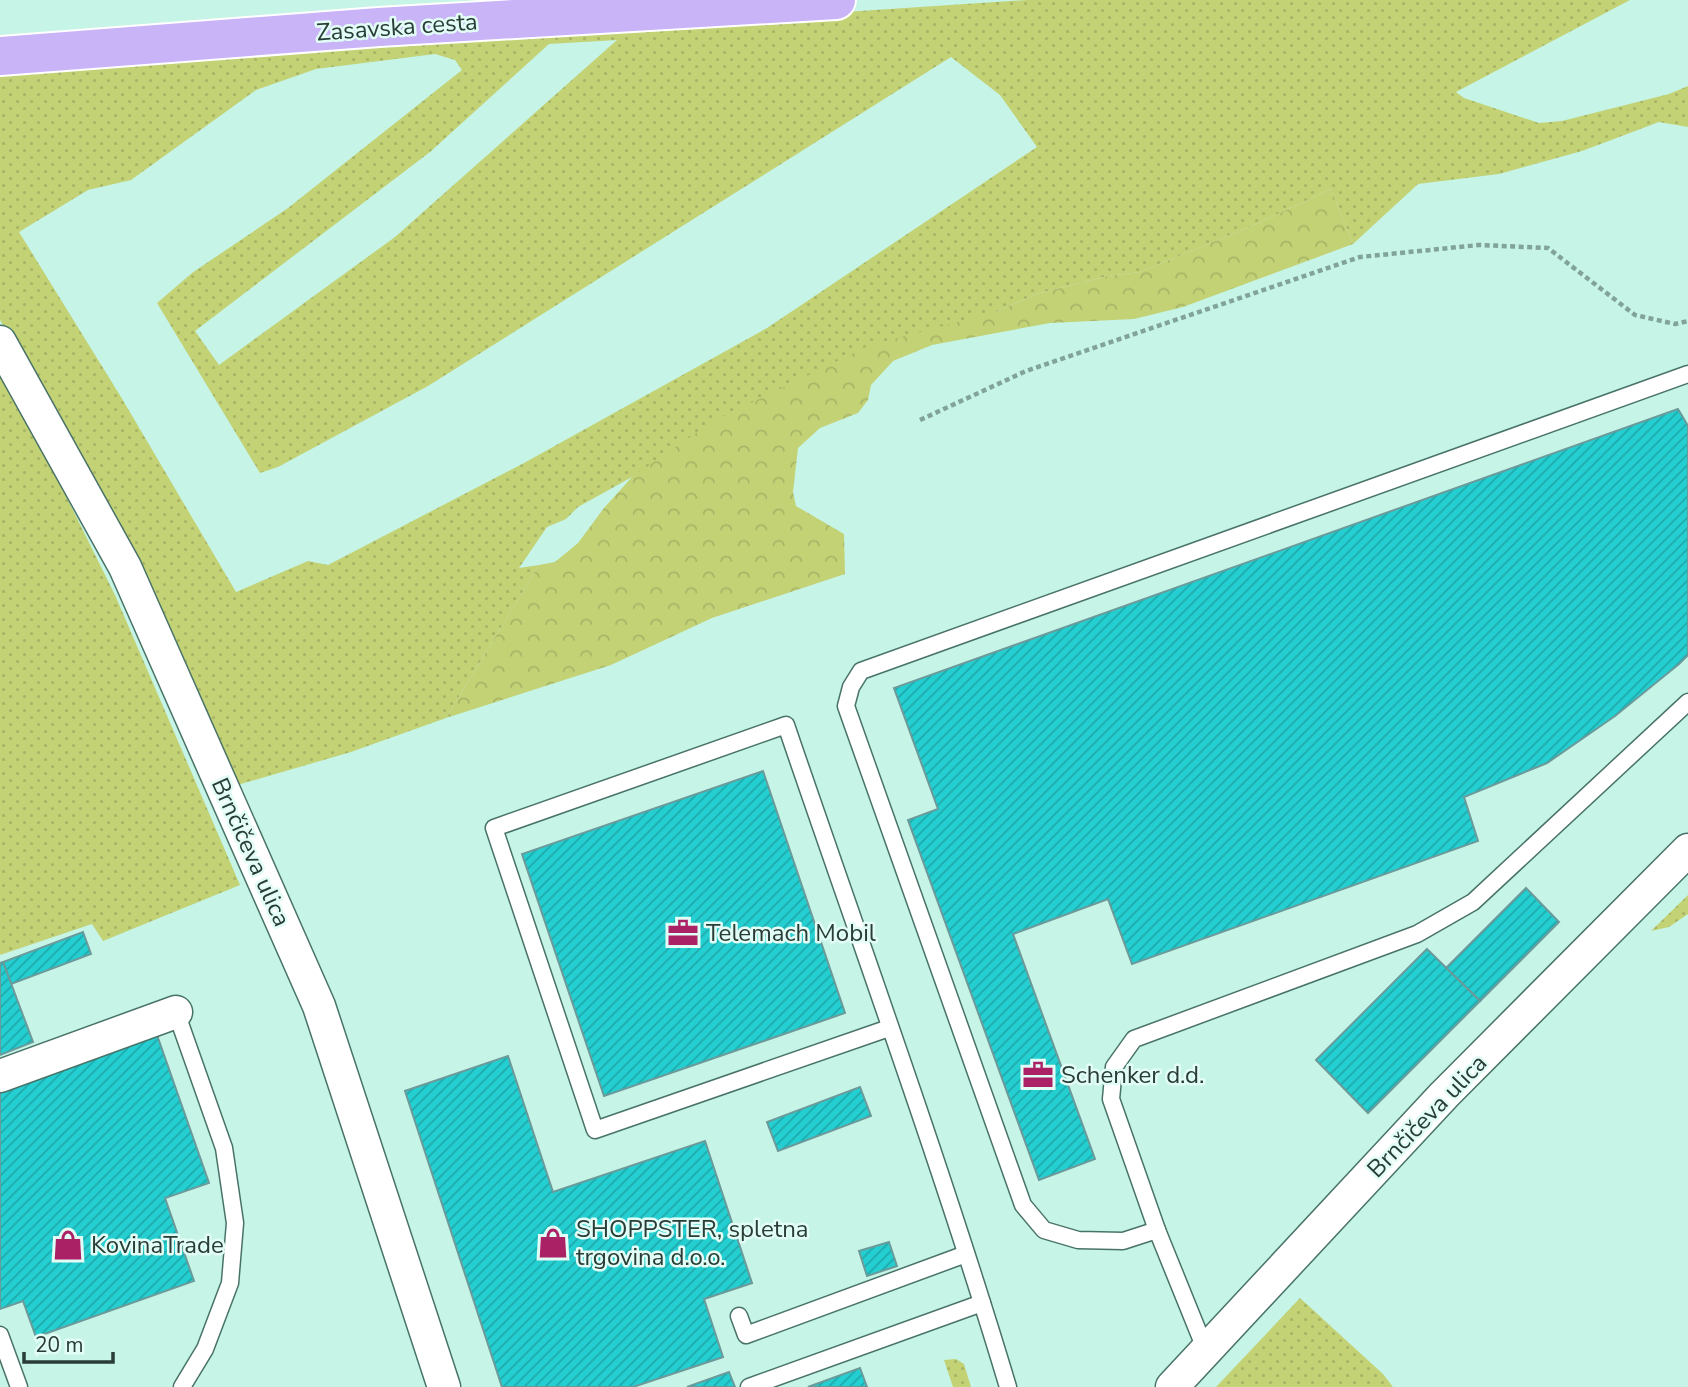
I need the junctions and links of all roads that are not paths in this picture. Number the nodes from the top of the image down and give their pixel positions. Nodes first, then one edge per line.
1 (836, 0) edge
2 (0, 56) edge
3 (0, 342) edge
4 (1688, 374) edge
5 (1688, 702) edge
6 (1688, 850) edge
7 (176, 1012) joint
8 (889, 1028) junction
9 (0, 1076) edge
10 (1157, 1230) junction
11 (966, 1254) junction
12 (982, 1303) junction
13 (739, 1316) dead end
14 (0, 1335) edge
15 (1206, 1351) junction
16 (19, 1387) edge
17 (182, 1387) edge
18 (444, 1387) edge
19 (750, 1387) edge
20 (1008, 1387) edge
21 (1172, 1387) edge

1 - 2 main road, Zasavska cesta
3 - 18 street, Brnčičeva ulica
4 - 10 lane
5 - 10 lane
6 - 15 street, Brnčičeva ulica
7 - 9 street
7 - 17 lane
8 - 8 lane
8 - 11 lane
10 - 15 lane
11 - 12 lane
11 - 13 lane
12 - 19 lane
12 - 20 lane
14 - 16 lane
15 - 21 street, Brnčičeva ulica

